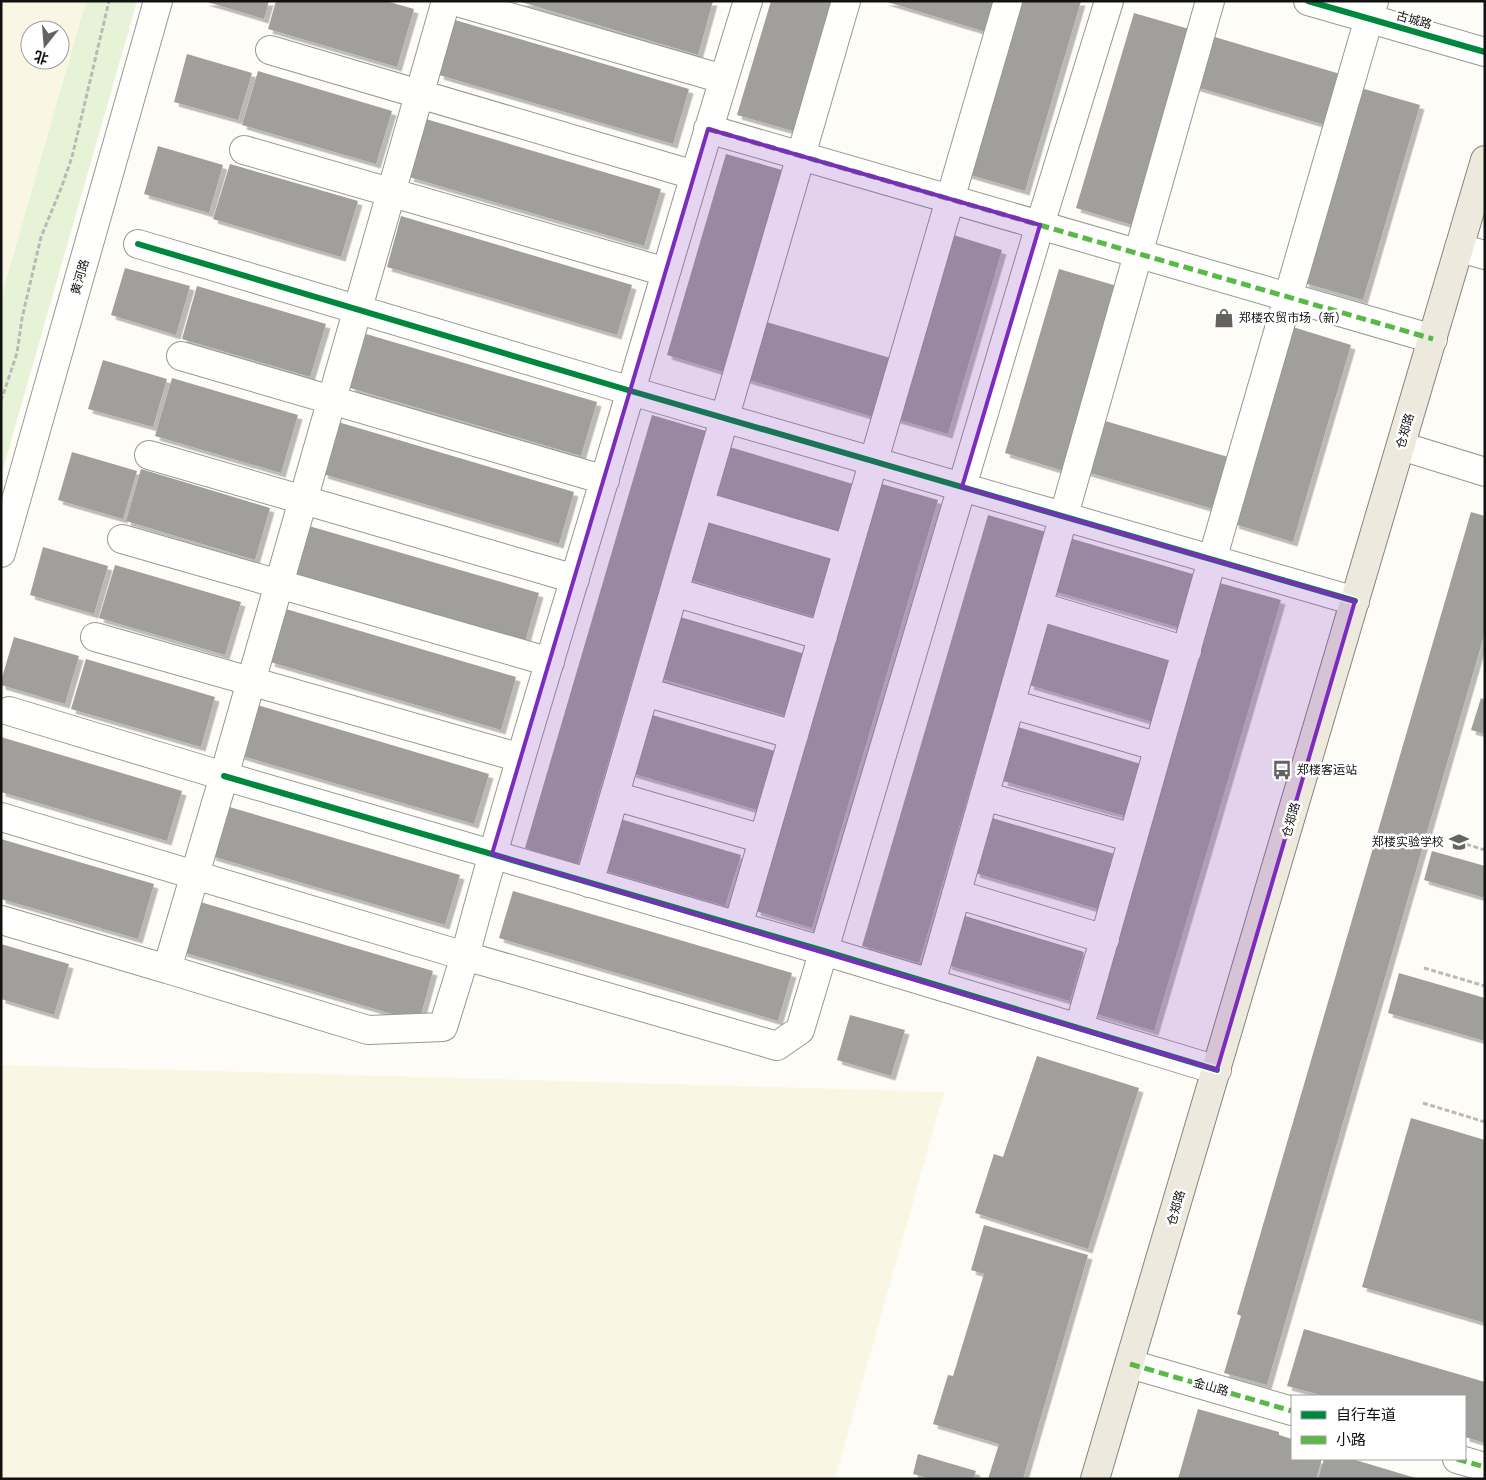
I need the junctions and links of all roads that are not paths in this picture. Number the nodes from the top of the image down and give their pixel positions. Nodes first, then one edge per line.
1 (158, 1) edge
2 (446, 1) edge
3 (454, 1) edge
4 (748, 1) edge
5 (846, 1) edge
6 (1008, 1) edge
7 (1109, 1) edge
8 (1210, 1) edge
9 (1308, 1) edge
10 (1372, 10) edge
11 (270, 50) dead end
12 (1485, 52) edge
13 (723, 79) junction
14 (419, 94) junction
15 (708, 129) junction
16 (244, 150) dead end
17 (800, 156) junction
18 (1485, 160) edge
19 (694, 175) junction
20 (391, 192) junction
21 (950, 200) junction
22 (1040, 225) junction
23 (138, 244) dead end
24 (1459, 248) junction
25 (1138, 254) junction
26 (1485, 255) edge
27 (666, 272) junction
28 (1289, 297) junction
29 (357, 310) junction
30 (1433, 339) junction
31 (181, 356) dead end
32 (631, 391) junction
33 (332, 400) junction
34 (725, 418) junction
35 (1401, 446) junction
36 (149, 455) dead end
37 (874, 461) junction
38 (1485, 472) edge
39 (605, 480) junction
40 (962, 487) junction
41 (303, 500) junction
42 (699, 505) junction
43 (1064, 517) junction
44 (122, 539) dead end
45 (848, 549) junction
46 (1, 553) edge
47 (1212, 560) junction
48 (575, 579) junction
49 (279, 584) junction
50 (674, 592) junction
51 (1355, 601) junction
52 (1038, 606) junction
53 (823, 636) junction
54 (96, 637) dead end
55 (1187, 651) junction
56 (550, 662) junction
57 (251, 681) junction
58 (645, 692) junction
59 (1011, 704) junction
60 (10, 711) dead end
61 (794, 735) junction
62 (1159, 747) junction
63 (521, 758) junction
64 (224, 776) junction
65 (615, 796) junction
66 (984, 796) junction
67 (1, 817) edge
68 (1134, 838) junction
69 (764, 839) junction
70 (492, 854) junction
71 (195, 875) junction
72 (589, 883) junction
73 (956, 894) junction
74 (1, 920) edge
75 (738, 926) junction
76 (1105, 939) junction
77 (824, 951) junction
78 (465, 956) junction
79 (167, 968) junction
80 (931, 983) junction
81 (1080, 1028) junction
82 (1217, 1070) junction
83 (1130, 1364) junction
84 (1291, 1411) edge
85 (1460, 1460) edge
86 (1485, 1467) edge
87 (1095, 1479) edge

1 - 46 street, 黄河路
2 - 14 street
3 - 13 street
4 - 13 street
5 - 17 street
6 - 21 street
7 - 22 street
8 - 25 street
9 - 10 street, 古城路
10 - 12 street, 古城路
10 - 28 street
11 - 14 street
13 - 15 street
14 - 19 street
14 - 20 street
15 - 17 street
15 - 19 street
16 - 20 street
17 - 21 street
17 - 34 street
18 - 24 main road, 仓郑路
19 - 27 street
20 - 27 street
20 - 29 street
21 - 22 street
21 - 37 street
22 - 25 street
22 - 40 street
23 - 29 street
24 - 26 street
24 - 30 main road, 仓郑路
25 - 28 street
25 - 43 street
27 - 32 street
28 - 30 street
28 - 47 street
29 - 32 street
29 - 33 street
30 - 35 main road, 仓郑路
31 - 33 street
32 - 34 street
32 - 39 street
33 - 39 street
33 - 41 street
34 - 37 street
34 - 42 street
35 - 38 street
35 - 51 main road, 仓郑路
36 - 41 street
37 - 40 street
37 - 45 street
39 - 48 street
40 - 43 street
40 - 77 street
41 - 48 street
41 - 49 street
42 - 45 street
42 - 50 street
43 - 47 street
43 - 52 street
44 - 49 street
45 - 53 street
47 - 51 street
47 - 55 street
48 - 56 street
49 - 56 street
49 - 57 street
50 - 53 street
50 - 58 street
51 - 82 main road, 仓郑路
52 - 55 street
52 - 59 street
53 - 61 street
54 - 57 street
55 - 62 street
56 - 63 street
57 - 63 street
57 - 64 street
58 - 61 street
58 - 65 street
59 - 62 street
59 - 66 street
60 - 64 street
61 - 69 street
62 - 68 street
63 - 70 street
64 - 70 street
64 - 71 street
65 - 69 street
65 - 72 street
66 - 68 street
66 - 73 street
67 - 71 street
68 - 76 street
69 - 75 street
70 - 72 street
70 - 78 street
71 - 78 street
71 - 79 street
72 - 75 street
73 - 76 street
73 - 80 street
74 - 79 street
75 - 77 street
76 - 81 street
77 - 78 street
77 - 80 street
78 - 79 street
80 - 81 street
81 - 82 street
82 - 83 main road, 仓郑路
83 - 84 street, 金山路
83 - 87 main road, 仓郑路
85 - 86 street

